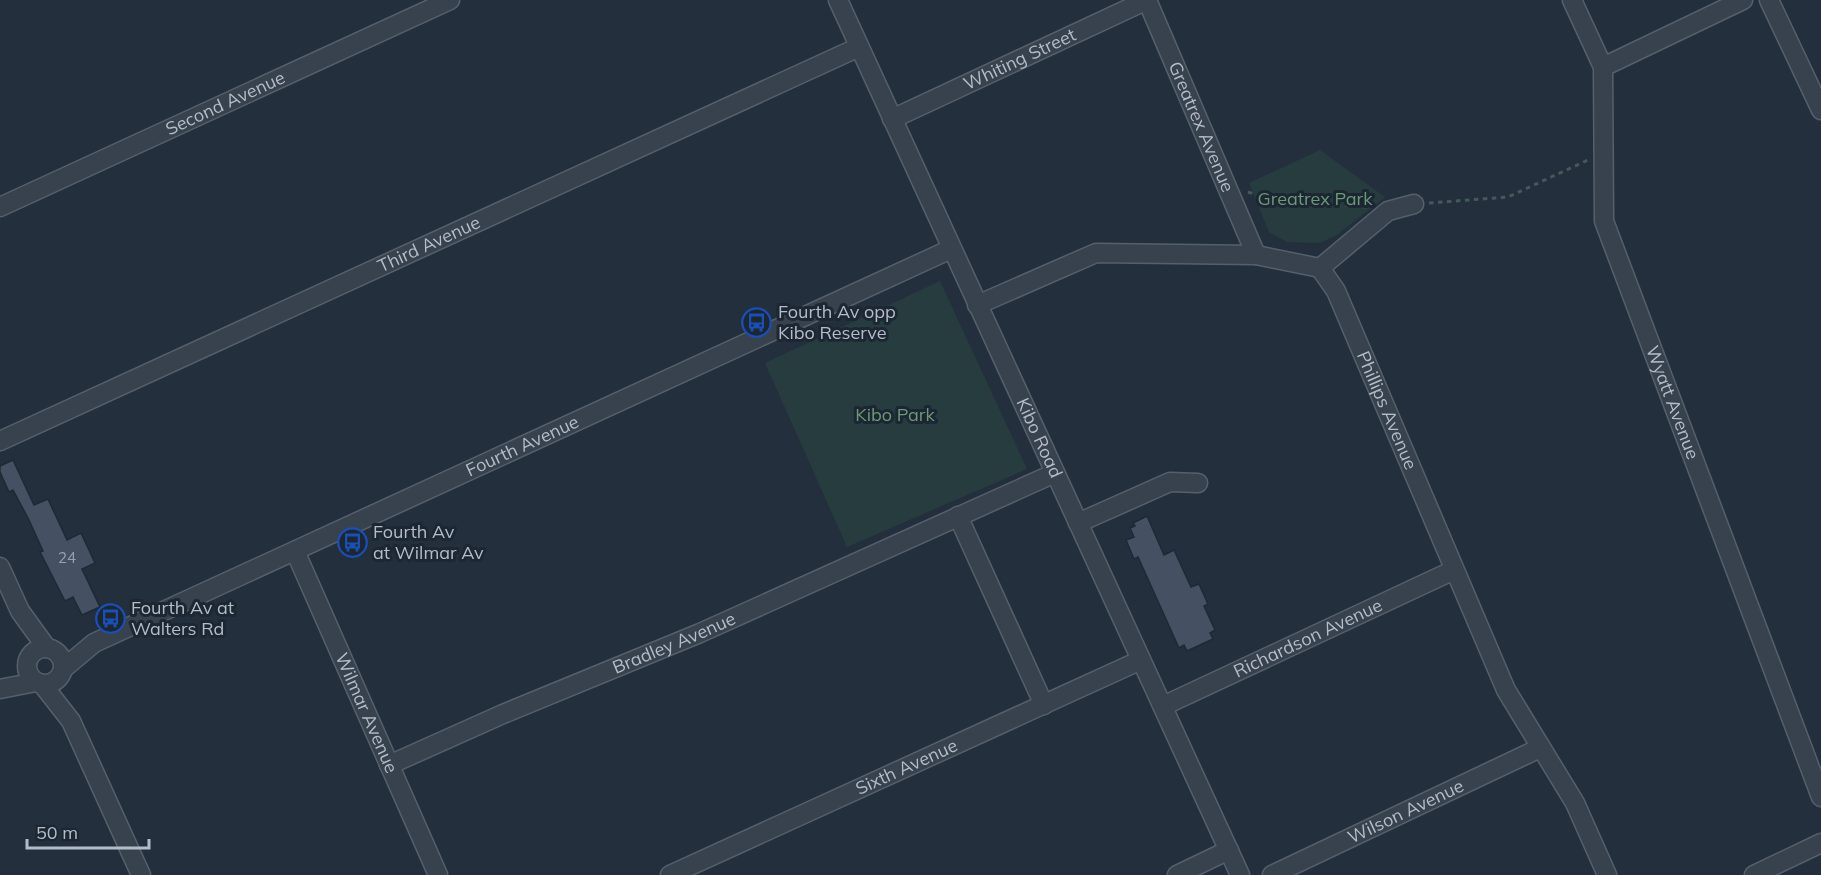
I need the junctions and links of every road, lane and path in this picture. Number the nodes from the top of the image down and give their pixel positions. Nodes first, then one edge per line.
1 (450, 0) edge
2 (837, 0) edge
3 (1147, 0) edge
4 (1572, 0) edge
5 (1743, 0) edge
6 (1769, 0) edge
7 (859, 47) junction
8 (1603, 67) junction
9 (1821, 110) edge
10 (892, 119) junction
11 (1414, 204) dead end
12 (0, 207) edge
13 (951, 249) junction
14 (1256, 255) junction
15 (1320, 268) junction
16 (977, 305) junction
17 (0, 441) edge
18 (1055, 473) junction
19 (1198, 483) dead end
20 (958, 516) junction
21 (1078, 523) junction
22 (295, 551) junction
23 (0, 567) edge
24 (1454, 570) junction
25 (20, 611) junction
26 (94, 643) junction
27 (49, 648) junction
28 (27, 660) junction
29 (1141, 660) junction
30 (62, 672) junction
31 (39, 683) junction
32 (0, 686) edge
33 (1044, 705) junction
34 (1163, 706) junction
35 (70, 721) junction
36 (1540, 748) junction
37 (389, 765) junction
38 (1821, 797) edge
39 (1821, 843) edge
40 (1229, 850) junction
41 (137, 874) edge
42 (438, 875) edge
43 (670, 875) edge
44 (1177, 875) edge
45 (1240, 875) edge
46 (1272, 875) edge
47 (1607, 875) edge
48 (1754, 875) edge

1 - 12 street, Second Avenue
2 - 7 street, Kibo Road
3 - 10 street, Whiting Street
3 - 14 street, Greatrex Avenue
4 - 8 street, Wyatt Avenue
5 - 8 street
6 - 9 street
7 - 10 street, Kibo Road
7 - 17 street, Third Avenue
8 - 38 street, Wyatt Avenue
10 - 13 street, Kibo Road
11 - 15 street
13 - 16 street, Kibo Road
13 - 22 street, Fourth Avenue
14 - 15 street
14 - 16 street
15 - 24 street, Phillips Avenue
16 - 18 street, Kibo Road
18 - 20 street, Bradley Avenue
18 - 21 street, Kibo Road
19 - 21 street
20 - 33 street
20 - 37 street, Bradley Avenue
21 - 29 street, Kibo Road
22 - 26 street, Fourth Avenue
22 - 37 street, Wilmar Avenue
23 - 25 street
24 - 34 street, Richardson Avenue
24 - 36 street, Phillips Avenue
25 - 27 street
25 - 28 street
26 - 27 street, Fourth Avenue
26 - 30 street, Fourth Avenue
27 - 28 street
27 - 30 street
28 - 31 street
28 - 32 street
29 - 33 street, Sixth Avenue
29 - 34 street, Kibo Road
30 - 31 street
30 - 35 street
31 - 32 street
31 - 35 street
33 - 43 street, Sixth Avenue
34 - 40 street, Kibo Road
35 - 41 street
36 - 46 street, Wilson Avenue
36 - 47 street, Phillips Avenue
37 - 42 street, Wilmar Avenue
39 - 48 street
40 - 44 street
40 - 45 street, Kibo Road

